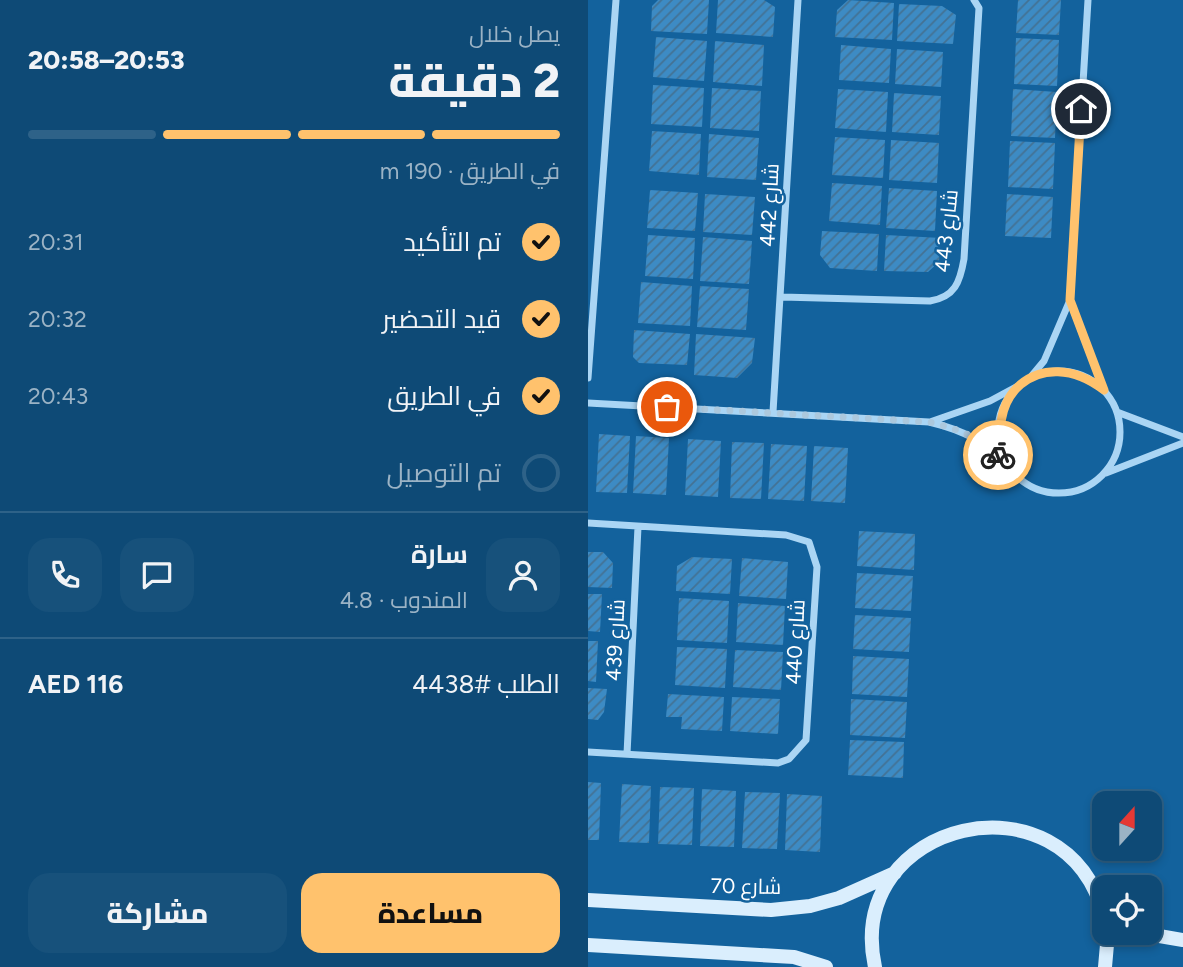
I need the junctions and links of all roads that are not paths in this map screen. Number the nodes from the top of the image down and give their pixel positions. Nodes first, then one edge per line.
1 (615, 0) edge
2 (798, 0) edge
3 (974, 0) edge
4 (1088, 0) edge
5 (590, 288) edge
6 (782, 297) junction
7 (1070, 300) junction
8 (588, 378) edge
9 (1025, 381) junction
10 (1104, 390) junction
11 (588, 404) edge
12 (773, 412) junction
13 (1117, 412) junction
14 (929, 422) junction
15 (1183, 437) edge
16 (1183, 443) edge
17 (1010, 468) junction
18 (1105, 473) junction
19 (588, 523) edge
20 (638, 527) junction
21 (588, 752) edge
22 (627, 754) junction
23 (896, 873) junction
24 (1092, 886) edge
25 (588, 900) edge
26 (1162, 936) edge
27 (1183, 940) edge
28 (588, 945) edge
29 (1107, 945) edge
30 (826, 967) edge
31 (875, 967) edge
32 (1105, 967) edge

1 - 5 street
2 - 6 street, شارع 442
3 - 6 street, شارع 443
4 - 7 street
5 - 8 street
6 - 12 street, شارع 442
7 - 9 street
7 - 10 street
9 - 10 street
9 - 14 street
9 - 17 street
10 - 13 street
11 - 12 street
12 - 14 street
13 - 15 street
13 - 18 street
14 - 17 street
16 - 18 street
17 - 18 street
19 - 20 street, شارع 440
20 - 22 street, شارع 439
20 - 22 street, شارع 440
21 - 22 street, شارع 440
23 - 24 main road
23 - 25 main road, شارع 70
23 - 31 main road
26 - 27 main road
28 - 30 main road
29 - 32 main road

